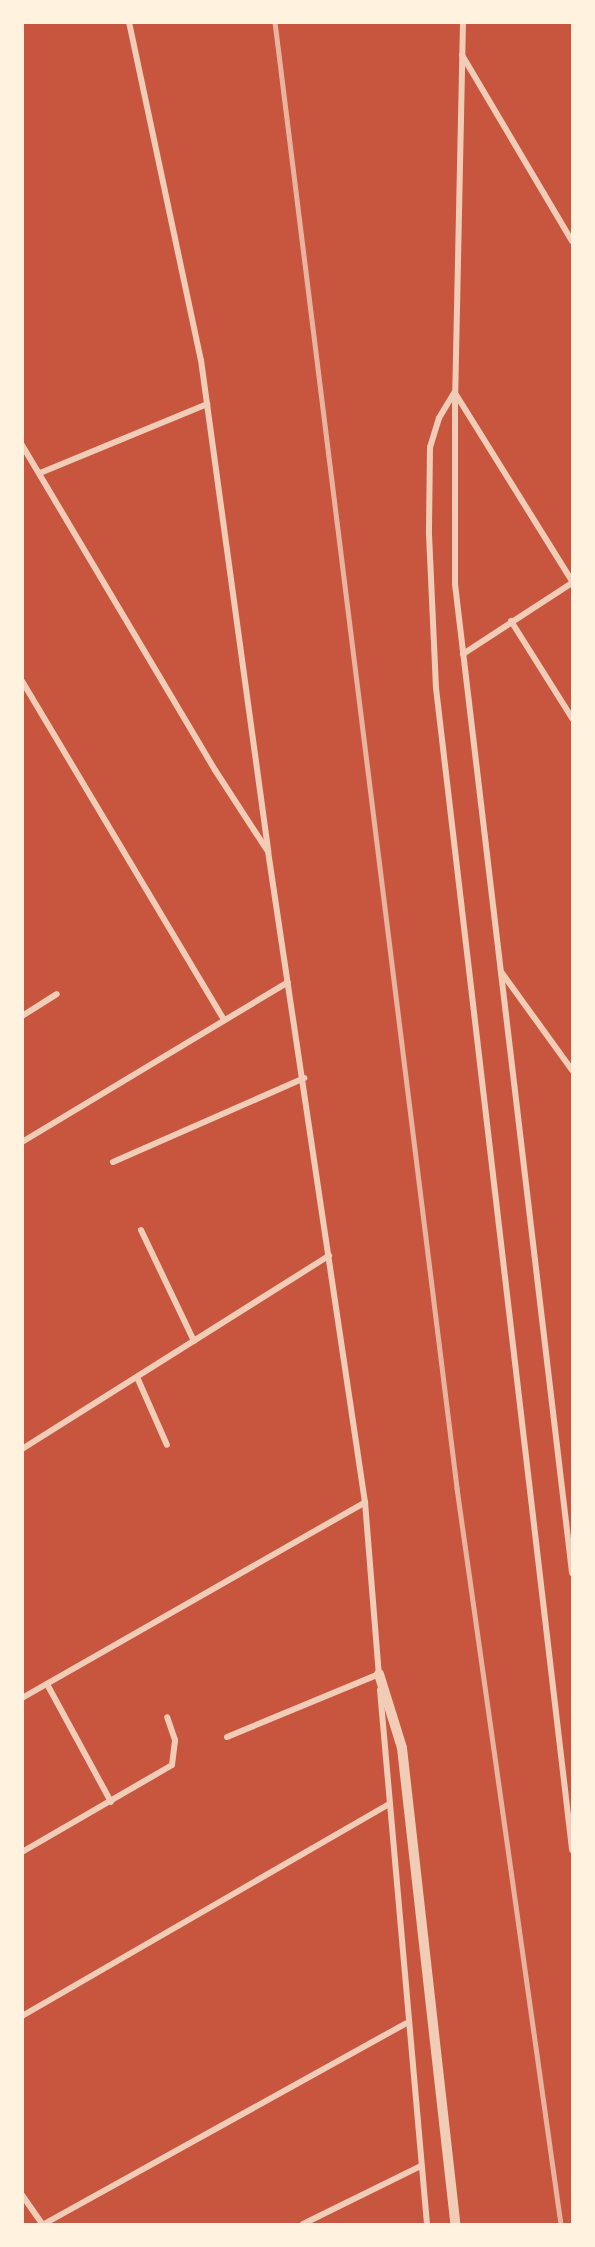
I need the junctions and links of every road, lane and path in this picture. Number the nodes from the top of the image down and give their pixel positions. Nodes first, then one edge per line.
1 (129, 22) edge
2 (463, 22) edge
3 (462, 55) junction
4 (573, 241) edge
5 (454, 392) junction
6 (207, 404) junction
7 (22, 445) edge
8 (40, 473) junction
9 (573, 582) edge
10 (511, 621) junction
11 (463, 654) junction
12 (22, 681) edge
13 (25, 690) edge
14 (573, 718) edge
15 (268, 851) junction
16 (501, 971) junction
17 (288, 982) junction
18 (57, 994) dead end
19 (22, 1016) edge
20 (224, 1020) junction
21 (573, 1070) edge
22 (304, 1078) junction
23 (22, 1142) edge
24 (113, 1162) dead end
25 (141, 1230) dead end
26 (329, 1256) junction
27 (194, 1341) junction
28 (137, 1377) junction
29 (166, 1445) dead end
30 (22, 1449) edge
31 (365, 1502) junction
32 (573, 1573) edge
33 (379, 1674) junction
34 (47, 1684) junction
35 (22, 1698) edge
36 (167, 1717) dead end
37 (227, 1737) dead end
38 (111, 1802) junction
39 (389, 1804) junction
40 (573, 1850) edge
41 (22, 1852) edge
42 (22, 2016) edge
43 (406, 2023) junction
44 (421, 2166) junction
45 (22, 2195) edge
46 (43, 2224) edge
47 (303, 2224) edge
48 (427, 2224) edge
49 (454, 2224) edge

1 - 6 street
2 - 3 street
3 - 4 street
3 - 5 street
5 - 9 street
5 - 11 street
5 - 40 street
6 - 8 street
6 - 15 street
7 - 8 street
8 - 15 street
9 - 10 street
10 - 11 street
10 - 14 street
11 - 16 street
12 - 13 street
13 - 20 street
15 - 17 street
16 - 21 street
16 - 32 street
17 - 20 street
17 - 22 street
18 - 19 street
20 - 23 street
22 - 24 street
22 - 26 street
25 - 27 street
26 - 27 street
26 - 31 street
27 - 28 street
28 - 29 street
28 - 30 street
31 - 33 street
31 - 34 street
33 - 37 street
33 - 39 street
33 - 49 street
34 - 35 street
34 - 38 street
36 - 38 street
38 - 41 street
39 - 42 street
39 - 43 street
43 - 44 street
43 - 46 street
44 - 47 street
44 - 48 street
45 - 46 street

